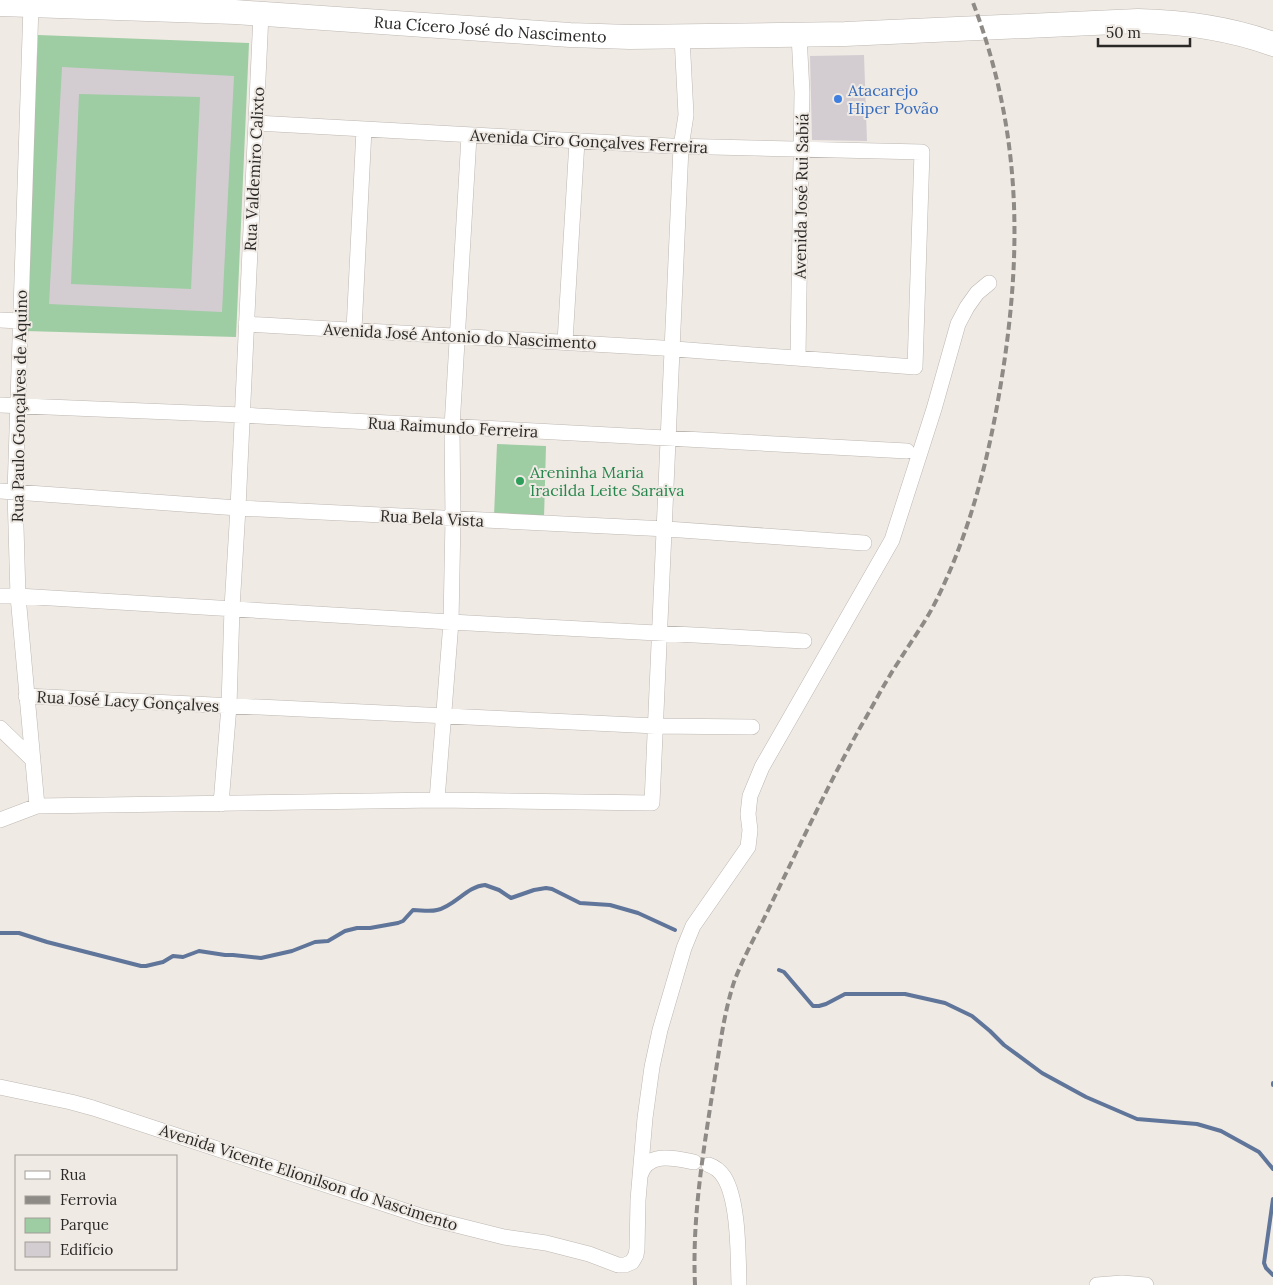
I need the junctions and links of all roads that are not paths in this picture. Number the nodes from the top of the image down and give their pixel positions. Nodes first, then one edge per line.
1 (0, 4) edge
2 (31, 5) junction
3 (261, 14) junction
4 (799, 35) junction
5 (682, 37) junction
6 (1273, 44) edge
7 (256, 123) junction
8 (364, 130) junction
9 (469, 136) junction
10 (577, 141) junction
11 (681, 147) junction
12 (802, 150) junction
13 (922, 152) joint
14 (989, 283) dead end
15 (0, 320) edge
16 (20, 321) junction
17 (246, 324) junction
18 (354, 330) junction
19 (458, 336) junction
20 (565, 342) junction
21 (673, 349) junction
22 (798, 358) junction
23 (0, 405) edge
24 (17, 406) junction
25 (242, 415) junction
26 (452, 428) junction
27 (669, 437) junction
28 (907, 451) dead end
29 (0, 491) edge
30 (15, 492) junction
31 (238, 508) junction
32 (453, 519) junction
33 (665, 529) junction
34 (864, 543) dead end
35 (0, 596) edge
36 (18, 596) junction
37 (232, 608) junction
38 (451, 622) junction
39 (661, 633) junction
40 (804, 641) dead end
41 (26, 696) junction
42 (229, 706) junction
43 (444, 715) junction
44 (656, 726) junction
45 (0, 728) edge
46 (752, 728) dead end
47 (33, 760) junction
48 (437, 800) junction
49 (221, 804) junction
50 (37, 806) junction
51 (0, 820) edge
52 (0, 1087) edge
53 (639, 1186) junction
54 (739, 1285) edge
55 (1097, 1285) edge
56 (1146, 1285) edge

1 - 2 main road, Rua Cícero José do Nascimento
2 - 3 main road, Rua Cícero José do Nascimento
2 - 16 street, Rua Paulo Gonçalves de Aquino
3 - 5 main road, Rua Cícero José do Nascimento
3 - 7 street, Rua Valdemiro Calixto
4 - 5 main road, Rua Cícero José do Nascimento
4 - 6 main road, Rua Cícero José do Nascimento
4 - 12 street, Avenida José Rui Sabiá
5 - 11 street
7 - 8 street, Avenida Ciro Gonçalves Ferreira
7 - 17 street, Rua Valdemiro Calixto
8 - 9 street, Avenida Ciro Gonçalves Ferreira
8 - 18 street
9 - 10 street, Avenida Ciro Gonçalves Ferreira
9 - 19 street
10 - 11 street, Avenida Ciro Gonçalves Ferreira
10 - 20 street
11 - 12 street, Avenida Ciro Gonçalves Ferreira
11 - 21 street
12 - 13 street, Avenida Ciro Gonçalves Ferreira
12 - 22 street, Avenida José Rui Sabiá
13 - 22 street, Avenida José Antonio do Nascimento
14 - 53 street
15 - 16 street
16 - 24 street, Rua Paulo Gonçalves de Aquino
17 - 18 street, Avenida José Antonio do Nascimento
17 - 25 street, Rua Valdemiro Calixto
18 - 19 street, Avenida José Antonio do Nascimento
19 - 20 street, Avenida José Antonio do Nascimento
19 - 26 street
20 - 21 street, Avenida José Antonio do Nascimento
21 - 22 street, Avenida José Antonio do Nascimento
21 - 27 street
23 - 24 street, Rua Raimundo Ferreira
24 - 25 street, Rua Raimundo Ferreira
24 - 30 street, Rua Paulo Gonçalves de Aquino
25 - 26 street, Rua Raimundo Ferreira
25 - 31 street, Rua Valdemiro Calixto
26 - 27 street, Rua Raimundo Ferreira
26 - 32 street
27 - 28 street, Rua Raimundo Ferreira
27 - 33 street
29 - 30 street, Rua Bela Vista
30 - 31 street, Rua Bela Vista
30 - 36 street, Rua Paulo Gonçalves de Aquino
31 - 32 street, Rua Bela Vista
31 - 37 street, Rua Valdemiro Calixto
32 - 33 street, Rua Bela Vista
32 - 38 street
33 - 34 street, Rua Bela Vista
33 - 39 street
35 - 36 street
36 - 37 street
36 - 41 street, Rua Paulo Gonçalves de Aquino
37 - 38 street
37 - 42 street, Rua Valdemiro Calixto
38 - 39 street
38 - 43 street
39 - 40 street
39 - 44 street
41 - 42 street, Rua José Lacy Gonçalves
41 - 47 street, Rua Paulo Gonçalves de Aquino
42 - 43 street, Rua José Lacy Gonçalves
42 - 49 street, Rua Valdemiro Calixto
43 - 44 street, Rua José Lacy Gonçalves
43 - 48 street
44 - 46 street, Rua José Lacy Gonçalves
44 - 48 street
45 - 47 street
47 - 50 street, Rua Paulo Gonçalves de Aquino
48 - 49 street
49 - 50 street
50 - 51 street
52 - 53 street, Avenida Vicente Elionilson do Nascimento
53 - 54 street
55 - 56 street

